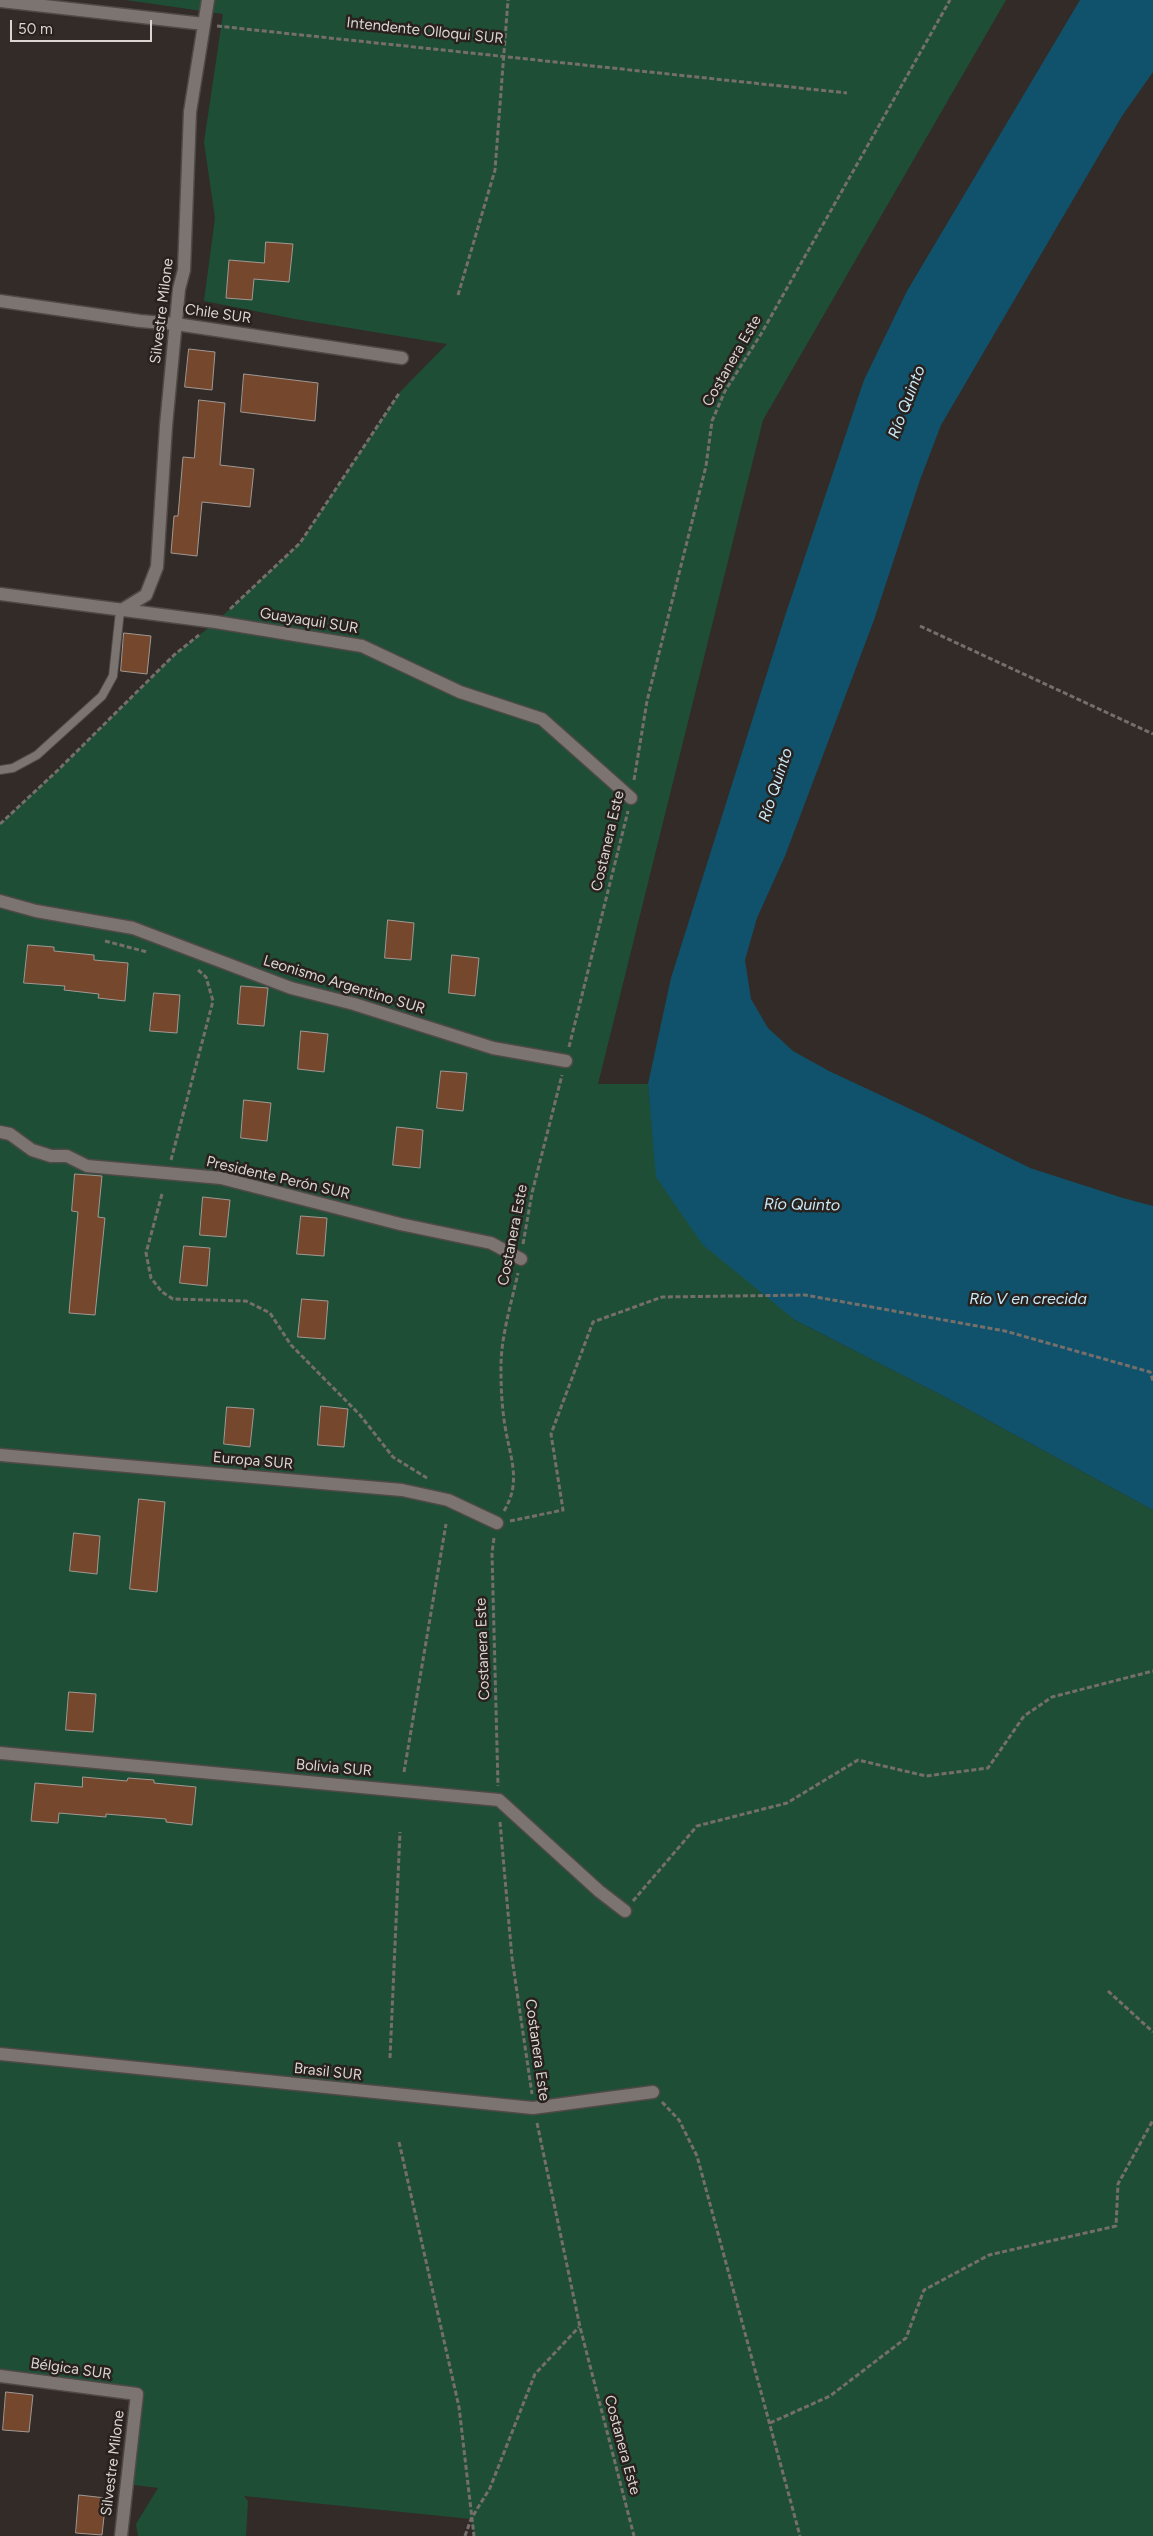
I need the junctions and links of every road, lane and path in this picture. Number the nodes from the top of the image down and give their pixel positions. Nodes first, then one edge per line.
1 (208, 0) edge
2 (508, 0) edge
3 (950, 0) edge
4 (0, 1) edge
5 (204, 24) junction
6 (503, 56) junction
7 (847, 93) dead end
8 (458, 295) dead end
9 (0, 301) edge
10 (176, 324) junction
11 (402, 358) dead end
12 (400, 392) dead end
13 (0, 594) edge
14 (120, 611) junction
15 (216, 622) junction
16 (920, 626) dead end
17 (1153, 734) edge
18 (0, 770) edge
19 (631, 798) junction
20 (0, 824) edge
21 (0, 902) edge
22 (104, 940) dead end
23 (151, 953) dead end
24 (195, 968) dead end
25 (566, 1061) junction
26 (0, 1132) edge
27 (171, 1162) dead end
28 (162, 1194) dead end
29 (521, 1259) junction
30 (1153, 1381) edge
31 (0, 1455) edge
32 (428, 1478) dead end
33 (497, 1523) junction
34 (446, 1524) dead end
35 (1153, 1671) edge
36 (0, 1753) edge
37 (404, 1772) dead end
38 (498, 1800) junction
39 (400, 1832) dead end
40 (625, 1911) joint
41 (1108, 1991) dead end
42 (1153, 2032) edge
43 (0, 2054) edge
44 (390, 2058) dead end
45 (653, 2092) joint
46 (534, 2108) junction
47 (1153, 2120) edge
48 (399, 2142) dead end
49 (580, 2327) junction
50 (0, 2376) edge
51 (137, 2394) joint
52 (770, 2423) junction
53 (471, 2519) junction
54 (121, 2536) edge
55 (465, 2536) edge
56 (474, 2536) edge
57 (634, 2536) edge
58 (800, 2536) edge

1 - 5 street, Silvestre Milone
2 - 6 path
3 - 19 path, Costanera Este
4 - 5 street
5 - 6 path, Intendente Olloqui SUR
5 - 10 street, Silvestre Milone
6 - 7 path, Intendente Olloqui SUR
6 - 8 path
9 - 10 street, Chile SUR
10 - 11 street, Chile SUR
10 - 14 street, Silvestre Milone
12 - 15 path
13 - 14 street, Guayaquil SUR
14 - 15 street, Guayaquil SUR
14 - 18 lane
15 - 19 street, Guayaquil SUR
15 - 20 path
16 - 17 path
19 - 25 path, Costanera Este
21 - 25 street, Leonismo Argentino SUR
22 - 23 path
24 - 27 path
25 - 29 path, Costanera Este
26 - 29 street, Presidente Perón SUR
28 - 32 path
29 - 33 path, Costanera Este
30 - 33 path
31 - 33 street, Europa SUR
33 - 38 path, Costanera Este
34 - 37 path
35 - 40 path
36 - 38 street, Bolivia SUR
38 - 40 street
38 - 46 path, Costanera Este
39 - 44 path
41 - 42 path
43 - 46 street, Brasil SUR
45 - 46 street, Brasil SUR
45 - 52 path
46 - 49 path, Costanera Este
47 - 52 path
48 - 53 path
49 - 53 path
49 - 57 path, Costanera Este
50 - 51 street, Bélgica SUR
51 - 54 street, Silvestre Milone
52 - 58 path
53 - 55 path
53 - 56 path

